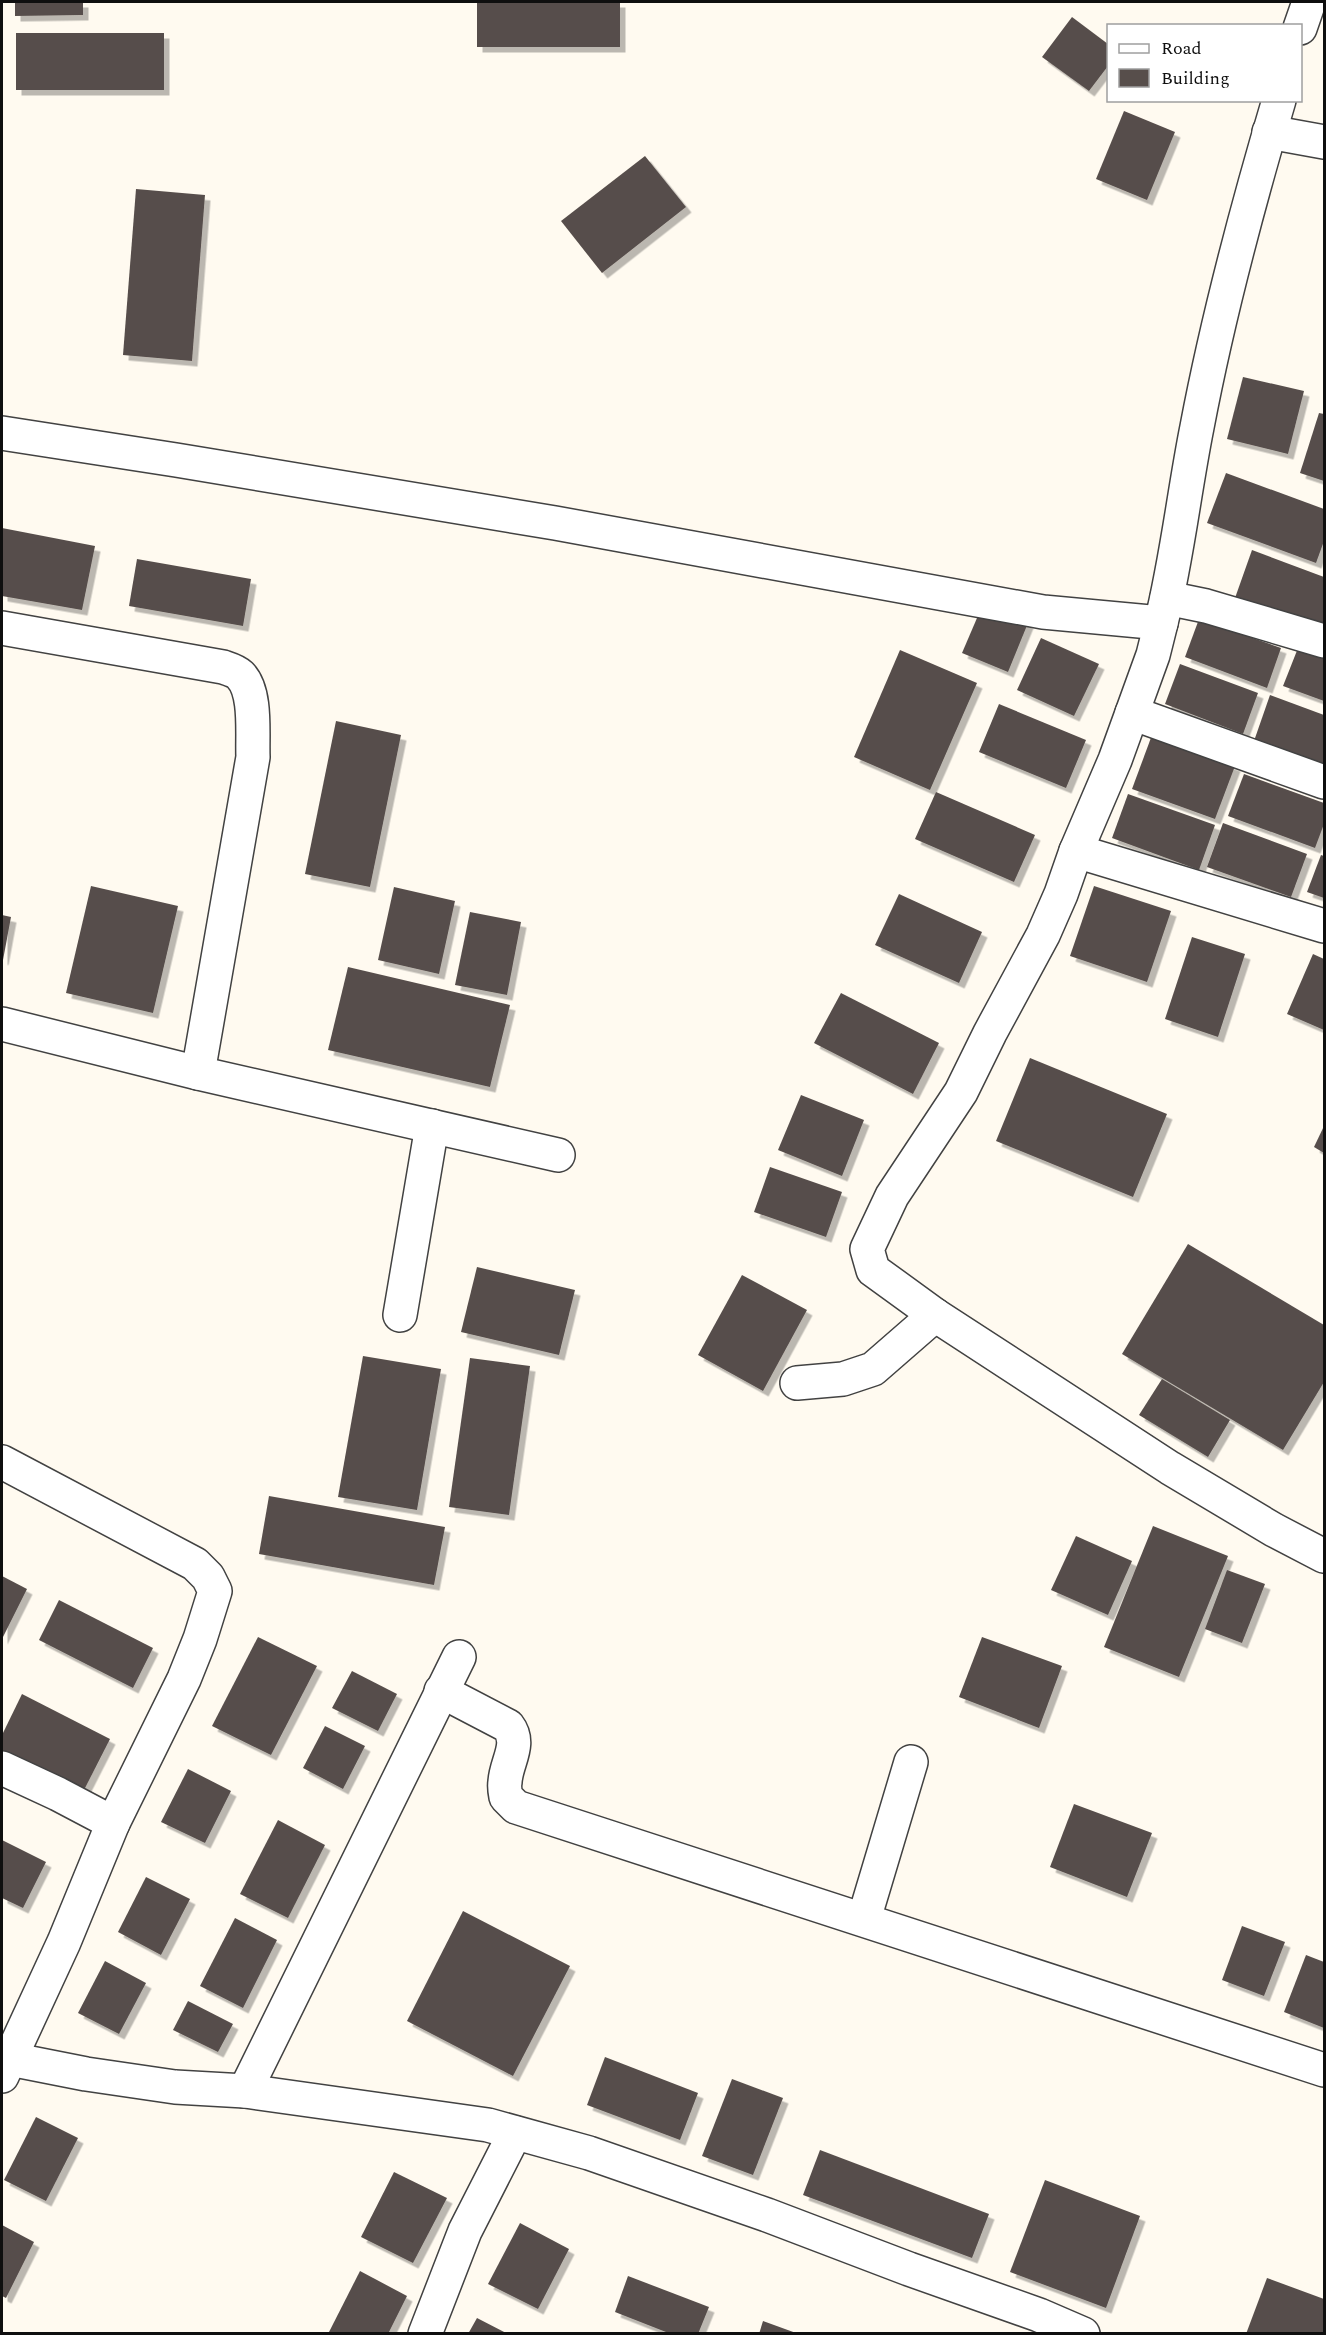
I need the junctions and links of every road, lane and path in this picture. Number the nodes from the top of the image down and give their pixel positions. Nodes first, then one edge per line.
1 (1310, 2) edge
2 (1302, 24) edge
3 (1278, 102) edge
4 (1269, 132) junction
5 (1324, 142) edge
6 (2, 433) edge
7 (1164, 611) junction
8 (2, 628) edge
9 (1324, 641) edge
10 (1132, 712) junction
11 (1324, 782) edge
12 (1076, 851) junction
13 (1324, 926) edge
14 (2, 1024) edge
15 (198, 1072) junction
16 (432, 1126) junction
17 (558, 1155) dead end
18 (400, 1315) dead end
19 (935, 1315) junction
20 (797, 1383) dead end
21 (2, 1462) edge
22 (1324, 1556) edge
23 (459, 1656) dead end
24 (460, 1700) junction
25 (911, 1762) dead end
26 (2, 1768) edge
27 (113, 1823) junction
28 (864, 1919) junction
29 (4, 2063) edge
30 (1324, 2070) edge
31 (253, 2092) junction
32 (515, 2133) junction
33 (425, 2334) edge
34 (1083, 2334) edge

1 - 2 street
3 - 4 street
4 - 5 street
4 - 7 street
6 - 7 street
7 - 9 street
7 - 10 street
8 - 15 street
10 - 11 street
10 - 12 street
12 - 13 street
12 - 19 street
14 - 15 street
15 - 16 street
16 - 17 street
16 - 18 street
19 - 20 street
19 - 22 street
21 - 27 street
23 - 24 street
24 - 28 street
24 - 31 street
25 - 28 street
26 - 27 street
27 - 29 street
28 - 30 street
29 - 31 street
31 - 32 street
32 - 33 street
32 - 34 street

